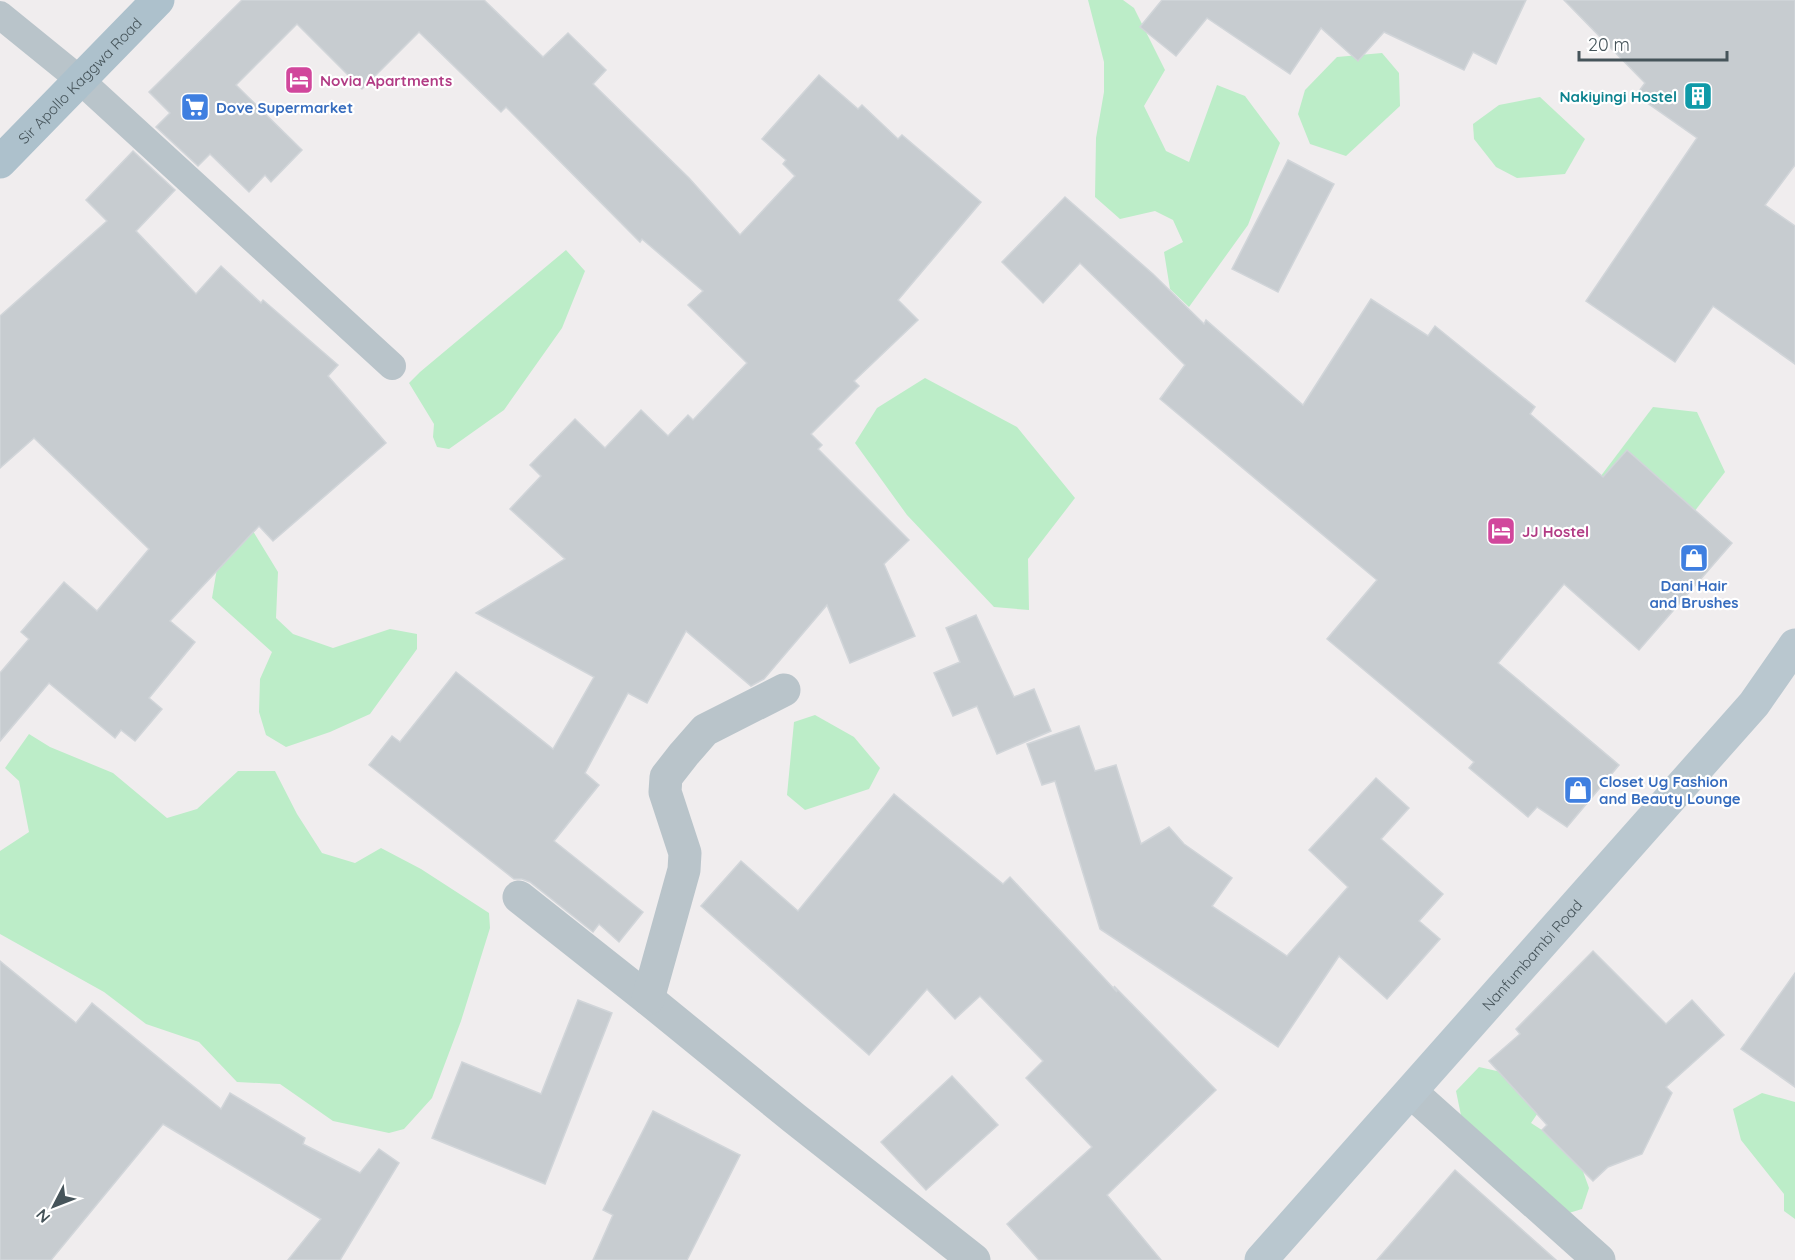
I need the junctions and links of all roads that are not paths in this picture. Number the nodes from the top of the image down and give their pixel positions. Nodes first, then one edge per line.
1 (158, 0) edge
2 (0, 15) edge
3 (80, 80) junction
4 (0, 162) edge
5 (393, 366) dead end
6 (1795, 645) edge
7 (784, 690) dead end
8 (519, 897) dead end
9 (648, 999) junction
10 (1411, 1092) junction
11 (974, 1260) edge
12 (1261, 1260) edge
13 (1599, 1260) edge

1 - 3 main road, Sir Apollo Kaggwa Road
2 - 3 lane
3 - 4 main road, Sir Apollo Kaggwa Road
3 - 5 lane
6 - 10 street, Nanfumbambi Road
7 - 9 street
8 - 9 street
9 - 11 street
10 - 12 street, Nanfumbambi Road
10 - 13 street

